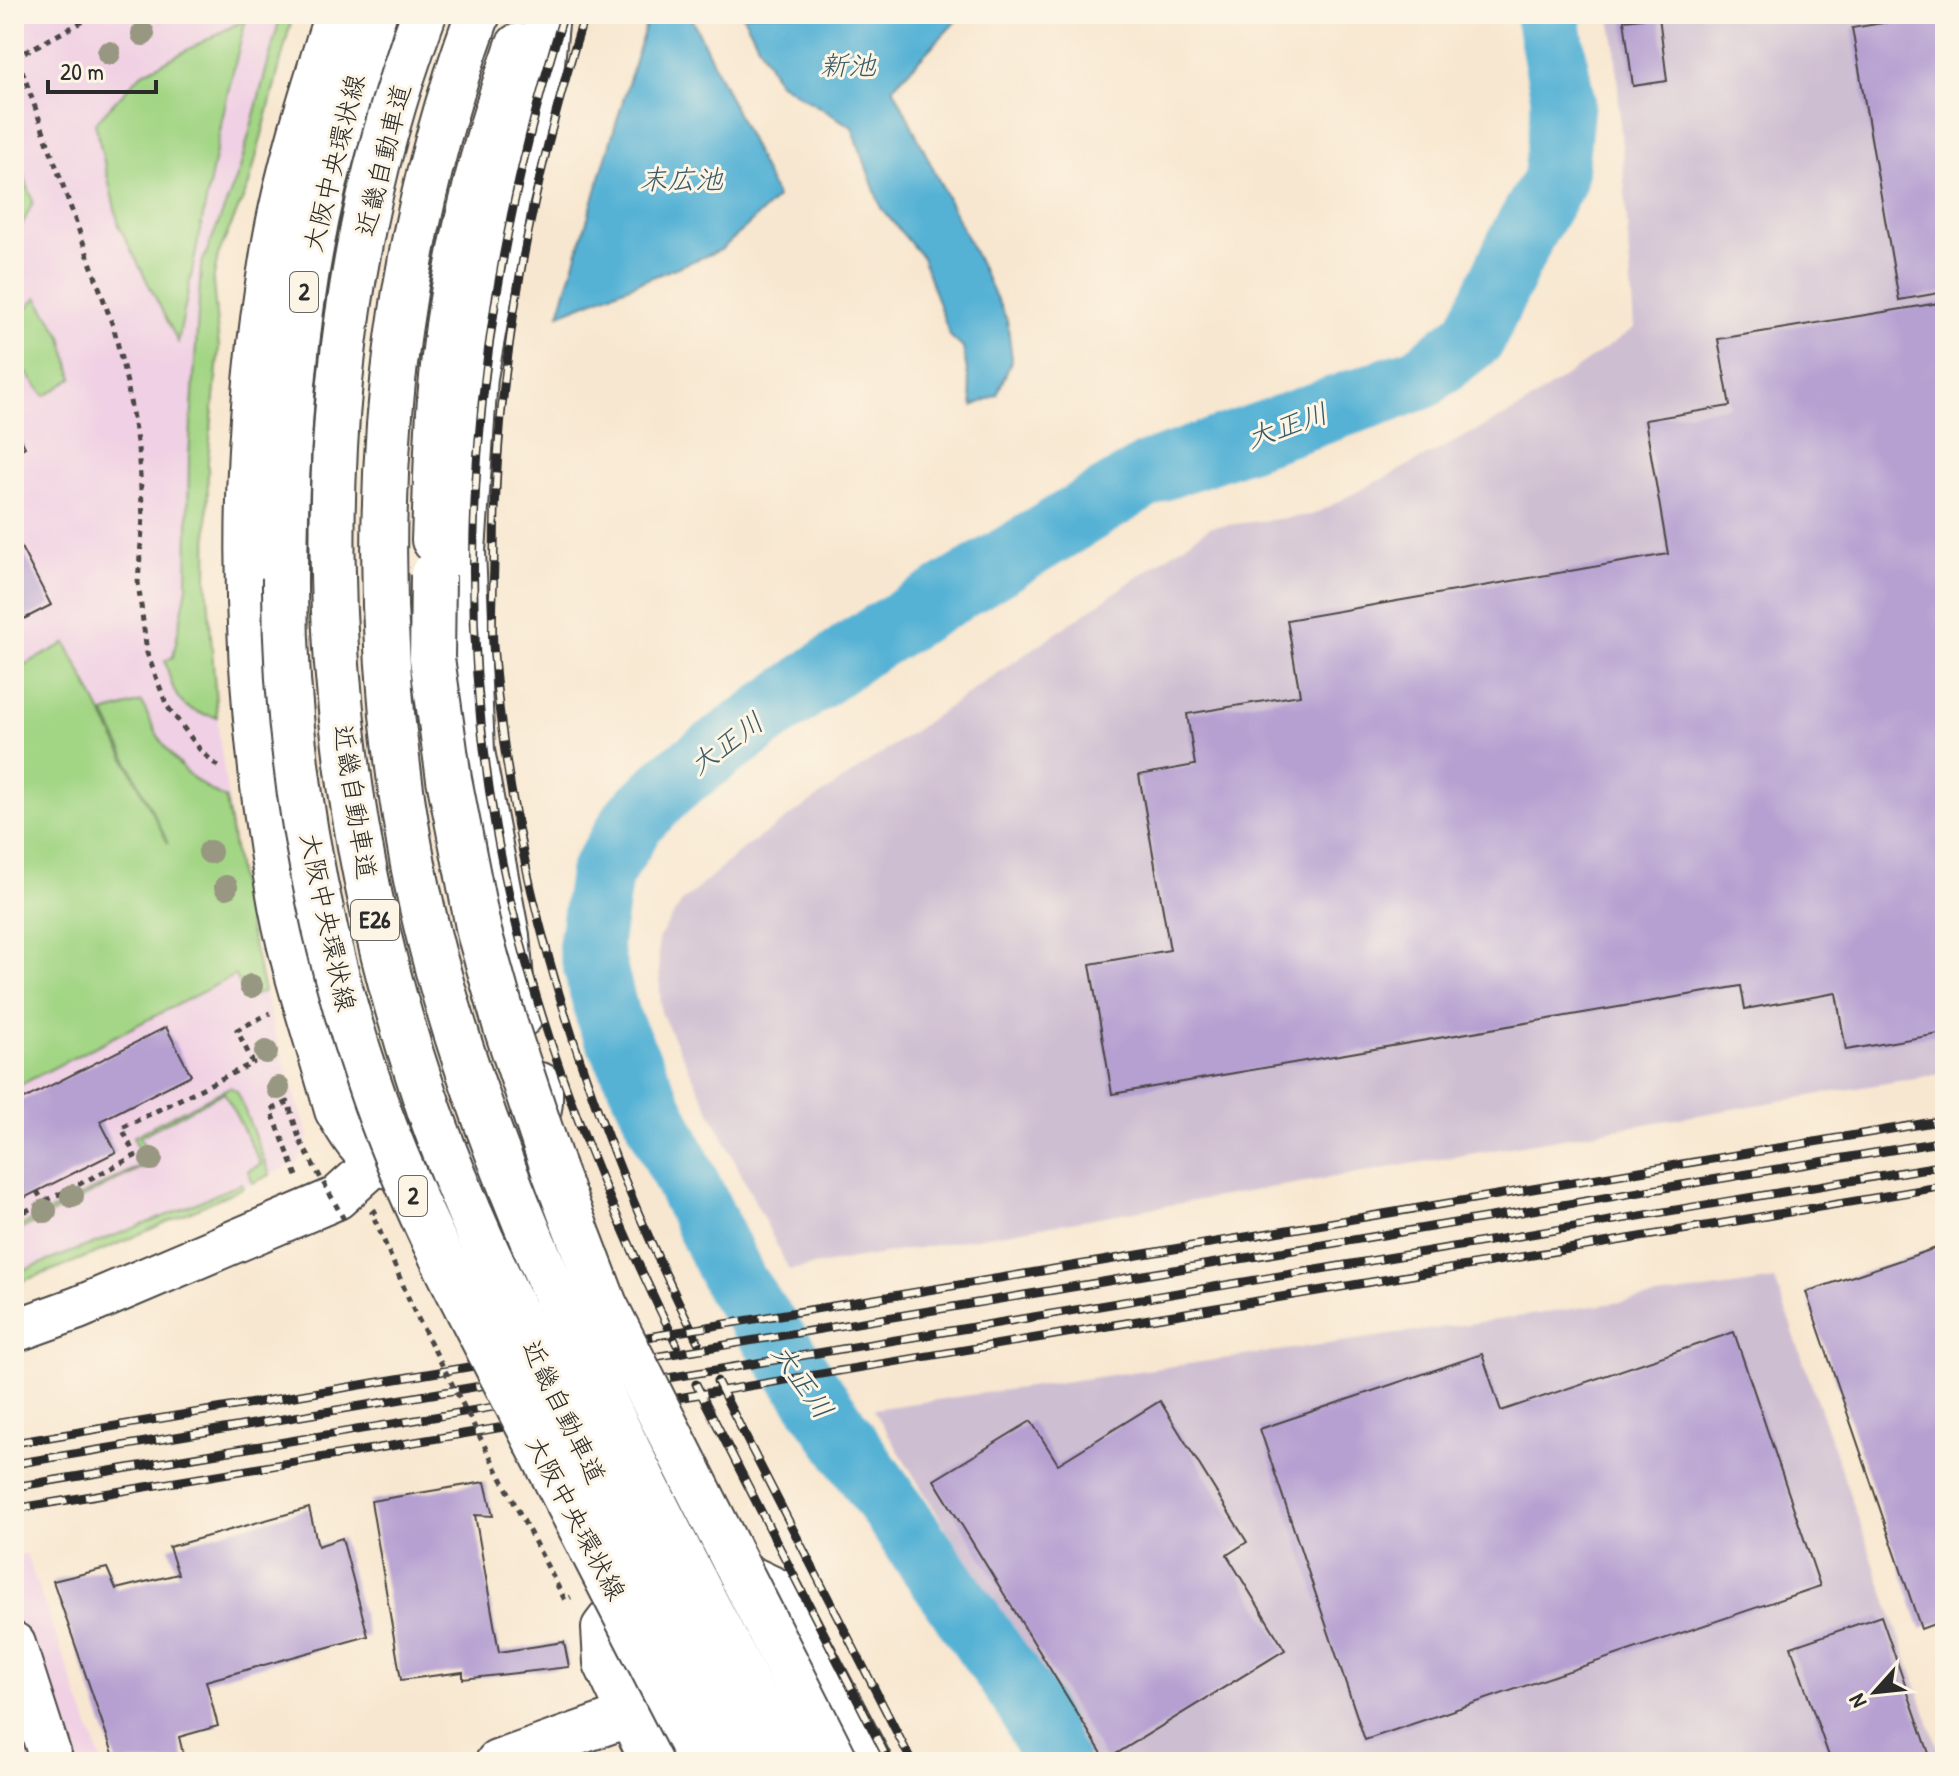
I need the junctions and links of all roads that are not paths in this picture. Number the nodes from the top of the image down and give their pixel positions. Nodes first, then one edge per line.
1 (337, 14) edge
2 (374, 14) edge
3 (424, 14) edge
4 (478, 14) edge
5 (529, 14) edge
6 (547, 14) edge
7 (378, 1161) junction
8 (14, 1331) edge
9 (14, 1644) edge
10 (630, 1715) junction
11 (52, 1762) edge
12 (497, 1762) edge
13 (653, 1762) edge
14 (701, 1762) edge
15 (741, 1762) edge
16 (788, 1762) edge
17 (836, 1762) edge
18 (869, 1762) edge

1 - 7 main road
2 - 14 main road, 大阪中央環状線 / 2, bridge
3 - 15 main road, 近畿自動車道 / E26, bridge
4 - 16 main road, 近畿自動車道 / E26, bridge
5 - 17 main road, bridge
6 - 7 main road
7 - 8 street
9 - 11 street
10 - 12 street
10 - 13 main road
10 - 18 main road

